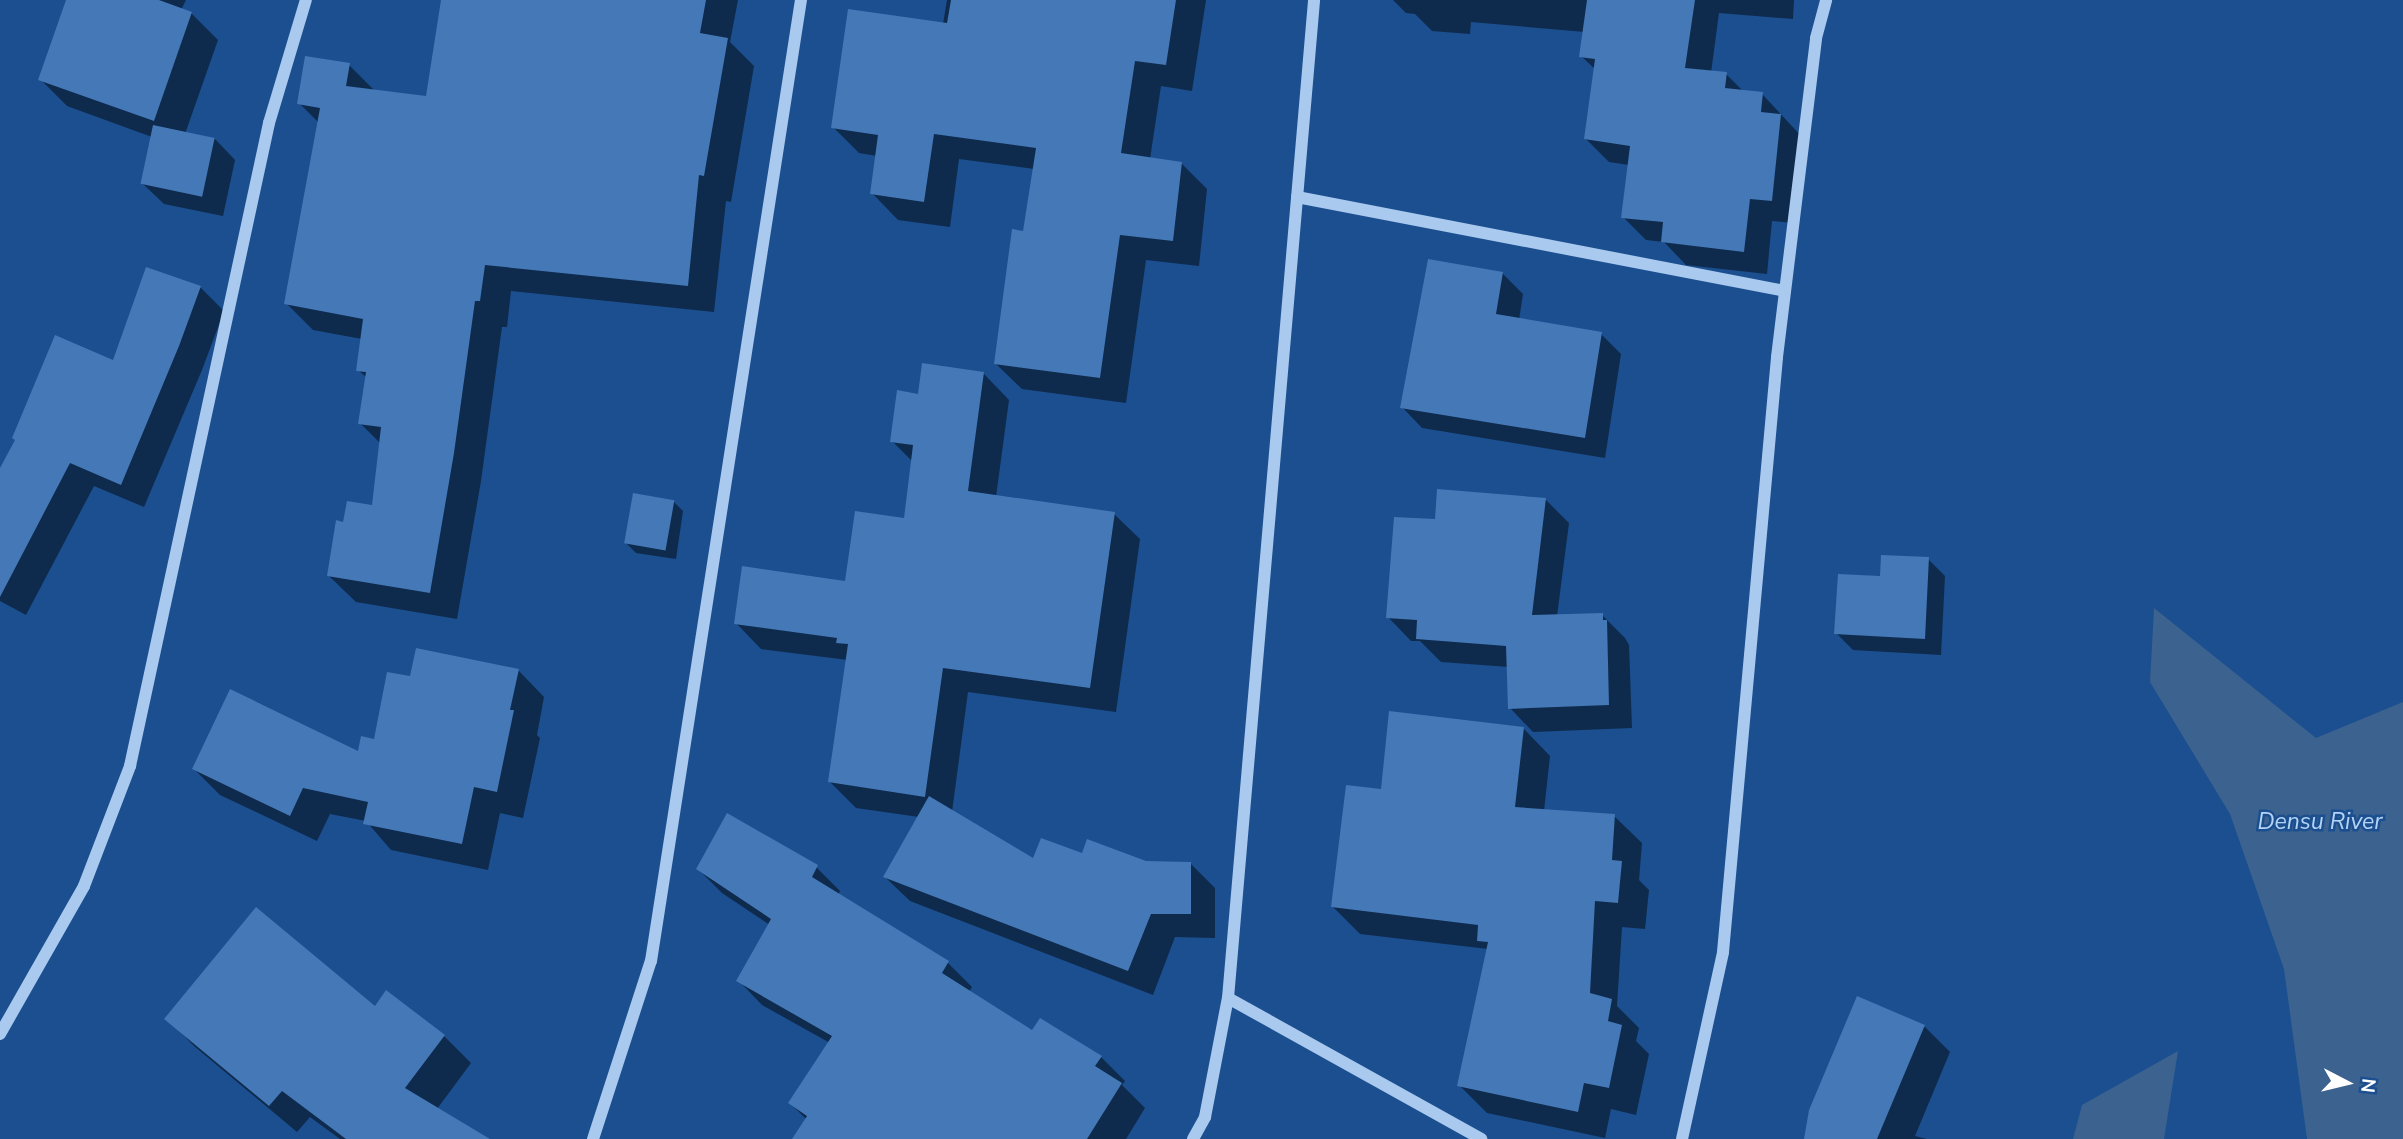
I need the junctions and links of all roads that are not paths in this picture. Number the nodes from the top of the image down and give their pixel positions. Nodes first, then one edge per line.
1 (306, 0) edge
2 (801, 0) edge
3 (1314, 0) edge
4 (1826, 0) edge
5 (1297, 197) junction
6 (1785, 291) junction
7 (1228, 998) junction
8 (0, 1034) edge
9 (593, 1139) edge
10 (1193, 1139) edge
11 (1481, 1139) edge
12 (1682, 1139) edge

1 - 8 street
2 - 9 street
3 - 5 street
4 - 6 street
5 - 6 street
5 - 7 street
6 - 12 street
7 - 10 street
7 - 11 street

